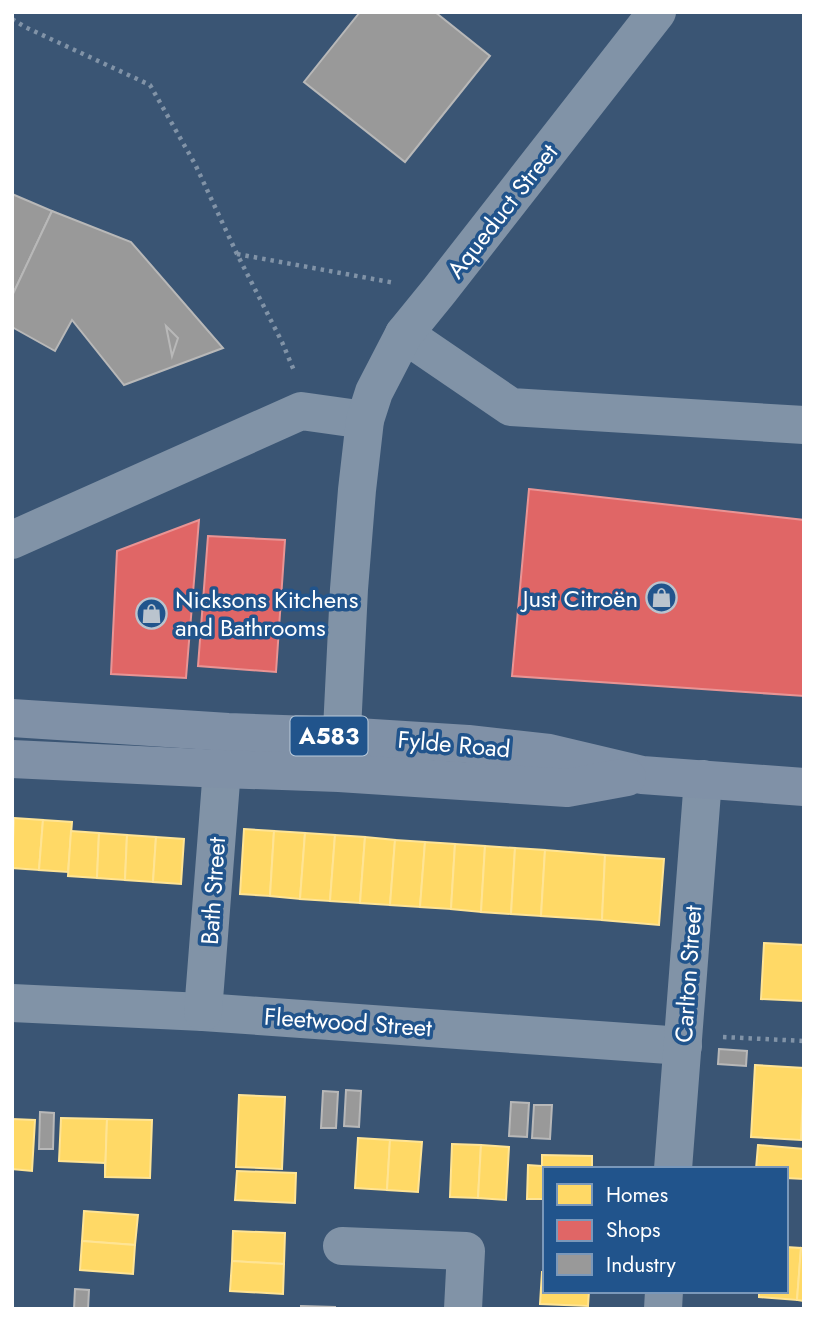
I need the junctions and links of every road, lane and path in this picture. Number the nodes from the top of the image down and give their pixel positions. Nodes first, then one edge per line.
1 (657, 12) edge
2 (12, 19) edge
3 (237, 254) junction
4 (404, 285) dead end
5 (404, 334) junction
6 (302, 411) junction
7 (365, 420) junction
8 (804, 425) edge
9 (12, 540) edge
10 (12, 718) edge
11 (340, 754) junction
12 (12, 759) edge
13 (222, 769) junction
14 (704, 779) junction
15 (804, 787) edge
16 (12, 1003) edge
17 (203, 1012) junction
18 (683, 1041) junction
19 (804, 1041) edge
20 (673, 1167) edge
21 (342, 1247) dead end
22 (463, 1309) edge

1 - 5 street, Aqueduct Street
2 - 3 path
3 - 4 path
3 - 6 path
5 - 7 street, Aqueduct Street
5 - 8 street
6 - 7 street
6 - 9 street
7 - 11 street, Aqueduct Street
10 - 11 main road, Fylde Road / A583
11 - 13 main road, Fylde Road / A583
11 - 14 main road, Fylde Road / A583
12 - 13 main road, Fylde Road / A583
13 - 17 street, Bath Street
14 - 15 main road, Fylde Road / A583
14 - 18 street, Carlton Street
16 - 17 street, Fleetwood Street
17 - 18 street, Fleetwood Street
18 - 19 path
18 - 20 street, Carlton Street
21 - 22 street

